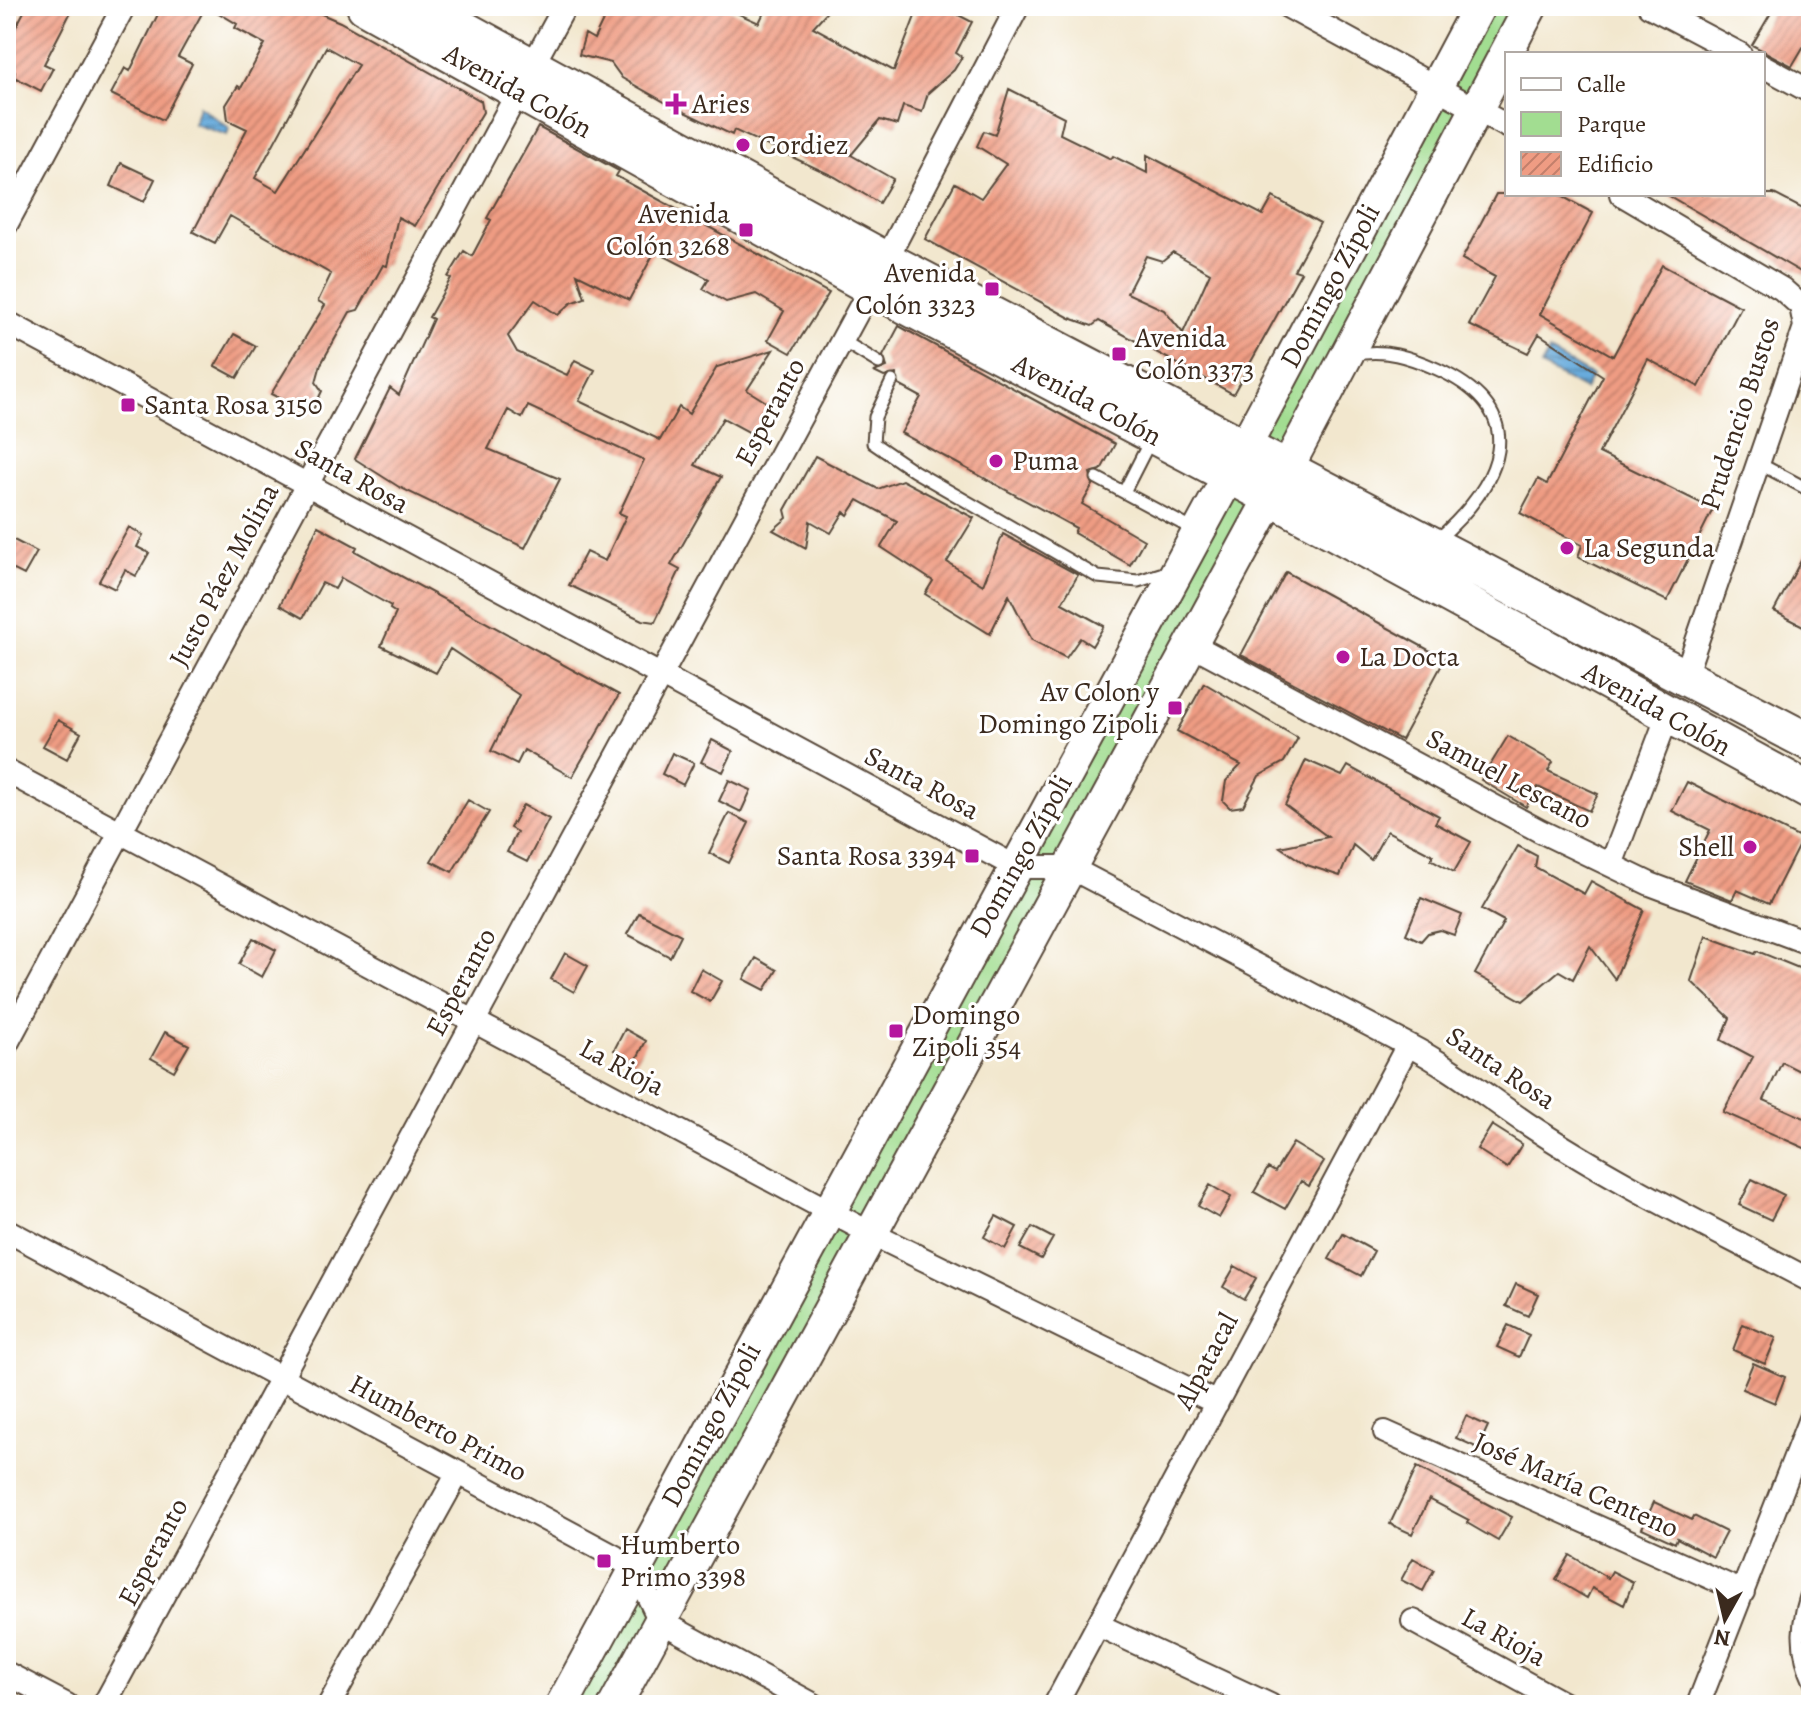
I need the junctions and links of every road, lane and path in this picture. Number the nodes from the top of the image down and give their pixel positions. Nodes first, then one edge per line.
1 (124, 6) edge
2 (365, 6) edge
3 (421, 6) edge
4 (565, 6) edge
5 (1018, 6) edge
6 (1287, 6) edge
7 (1479, 6) edge
8 (1531, 6) edge
9 (1649, 6) edge
10 (1506, 52) edge
11 (1736, 52) edge
12 (1505, 54) edge
13 (1765, 67) edge
14 (524, 80) junction
15 (1437, 87) junction
16 (1811, 92) edge
17 (1476, 108) junction
18 (1505, 125) edge
19 (1624, 196) edge
20 (6, 225) edge
21 (879, 273) junction
22 (1808, 302) edge
23 (6, 322) edge
24 (843, 341) junction
25 (1345, 357) junction
26 (879, 363) dead end
27 (892, 381) dead end
28 (1153, 435) junction
29 (1237, 460) junction
30 (1758, 463) junction
31 (1097, 478) dead end
32 (1279, 482) junction
33 (306, 485) junction
34 (1811, 491) edge
35 (1124, 492) junction
36 (1197, 532) junction
37 (1433, 544) junction
38 (1178, 569) junction
39 (1191, 644) junction
40 (1685, 676) junction
41 (660, 677) junction
42 (1668, 715) junction
43 (1811, 743) edge
44 (6, 771) edge
45 (1811, 792) edge
46 (120, 833) junction
47 (1611, 865) junction
48 (1016, 867) junction
49 (1069, 867) junction
50 (1811, 944) edge
51 (474, 1022) junction
52 (6, 1045) edge
53 (1408, 1045) junction
54 (828, 1210) junction
55 (6, 1230) edge
56 (870, 1233) junction
57 (1811, 1281) edge
58 (281, 1378) junction
59 (1217, 1403) junction
60 (1811, 1416) edge
61 (1385, 1432) dead end
62 (458, 1473) junction
63 (634, 1567) junction
64 (1811, 1583) edge
65 (1743, 1592) junction
66 (660, 1621) junction
67 (1413, 1621) dead end
68 (1098, 1625) junction
69 (6, 1673) edge
70 (1811, 1685) edge
71 (67, 1705) edge
72 (104, 1705) edge
73 (329, 1705) edge
74 (562, 1705) edge
75 (615, 1705) edge
76 (814, 1705) edge
77 (1055, 1705) edge
78 (1270, 1705) edge
79 (1566, 1705) edge
80 (1698, 1705) edge

1 - 20 street
2 - 14 main road, Avenida Colón
3 - 14 main road, Avenida Colón
4 - 14 street, Justo Páez Molina
5 - 21 street, Esperanto
6 - 15 street
7 - 15 main road, Domingo Zípoli
8 - 10 main road, Domingo Zípoli
9 - 11 street
12 - 17 main road, Domingo Zípoli
13 - 16 street
14 - 21 main road, Avenida Colón
14 - 33 street, Justo Páez Molina
15 - 17 street
15 - 29 main road, Domingo Zípoli
17 - 18 street
17 - 25 main road, Domingo Zípoli
19 - 22 street
21 - 24 street, Esperanto
21 - 28 main road, Avenida Colón
21 - 29 main road, Avenida Colón
22 - 30 street, Prudencio Bustos
23 - 33 street, Santa Rosa
24 - 26 lane
24 - 41 street, Esperanto
25 - 32 main road, Domingo Zípoli
25 - 37 lane
27 - 38 lane
28 - 29 main road, Avenida Colón
28 - 35 lane
29 - 32 main road, Avenida Colón
29 - 36 main road, Domingo Zípoli
30 - 34 lane
30 - 40 street, Prudencio Bustos
31 - 35 lane
32 - 37 main road, Avenida Colón
32 - 39 main road, Domingo Zípoli
32 - 42 main road, Avenida Colón
33 - 41 street, Santa Rosa
33 - 46 street, Justo Páez Molina
35 - 36 lane
36 - 38 main road, Domingo Zípoli
37 - 40 main road, Avenida Colón
38 - 48 main road, Domingo Zípoli
39 - 47 street, Samuel Lescano
39 - 49 main road, Domingo Zípoli
40 - 43 main road, Avenida Colón
41 - 48 street, Santa Rosa
41 - 51 street, Esperanto
42 - 45 main road, Avenida Colón
42 - 47 street
44 - 46 street, La Rioja
46 - 51 street, La Rioja
46 - 52 street, Justo Páez Molina
47 - 50 street, Samuel Lescano
48 - 49 street, Santa Rosa
48 - 54 main road, Domingo Zípoli
49 - 53 street, Santa Rosa
49 - 56 main road, Domingo Zípoli
51 - 54 street, La Rioja
51 - 58 street, Esperanto
53 - 57 street, Santa Rosa
53 - 59 street, Alpatacal
54 - 56 street, La Rioja
54 - 63 main road, Domingo Zípoli
55 - 58 street, Humberto Primo
56 - 59 street, La Rioja
56 - 66 main road, Domingo Zípoli
58 - 62 street, Humberto Primo
58 - 72 street, Esperanto
59 - 68 street, Alpatacal
60 - 65 street
61 - 65 street, José María Centeno
62 - 63 street, Humberto Primo
62 - 73 street
63 - 66 street
63 - 74 main road, Domingo Zípoli
64 - 70 lane
65 - 80 street
66 - 75 main road, Domingo Zípoli
66 - 76 street
67 - 79 street, La Rioja
68 - 77 street, Alpatacal
68 - 78 street
69 - 71 street

